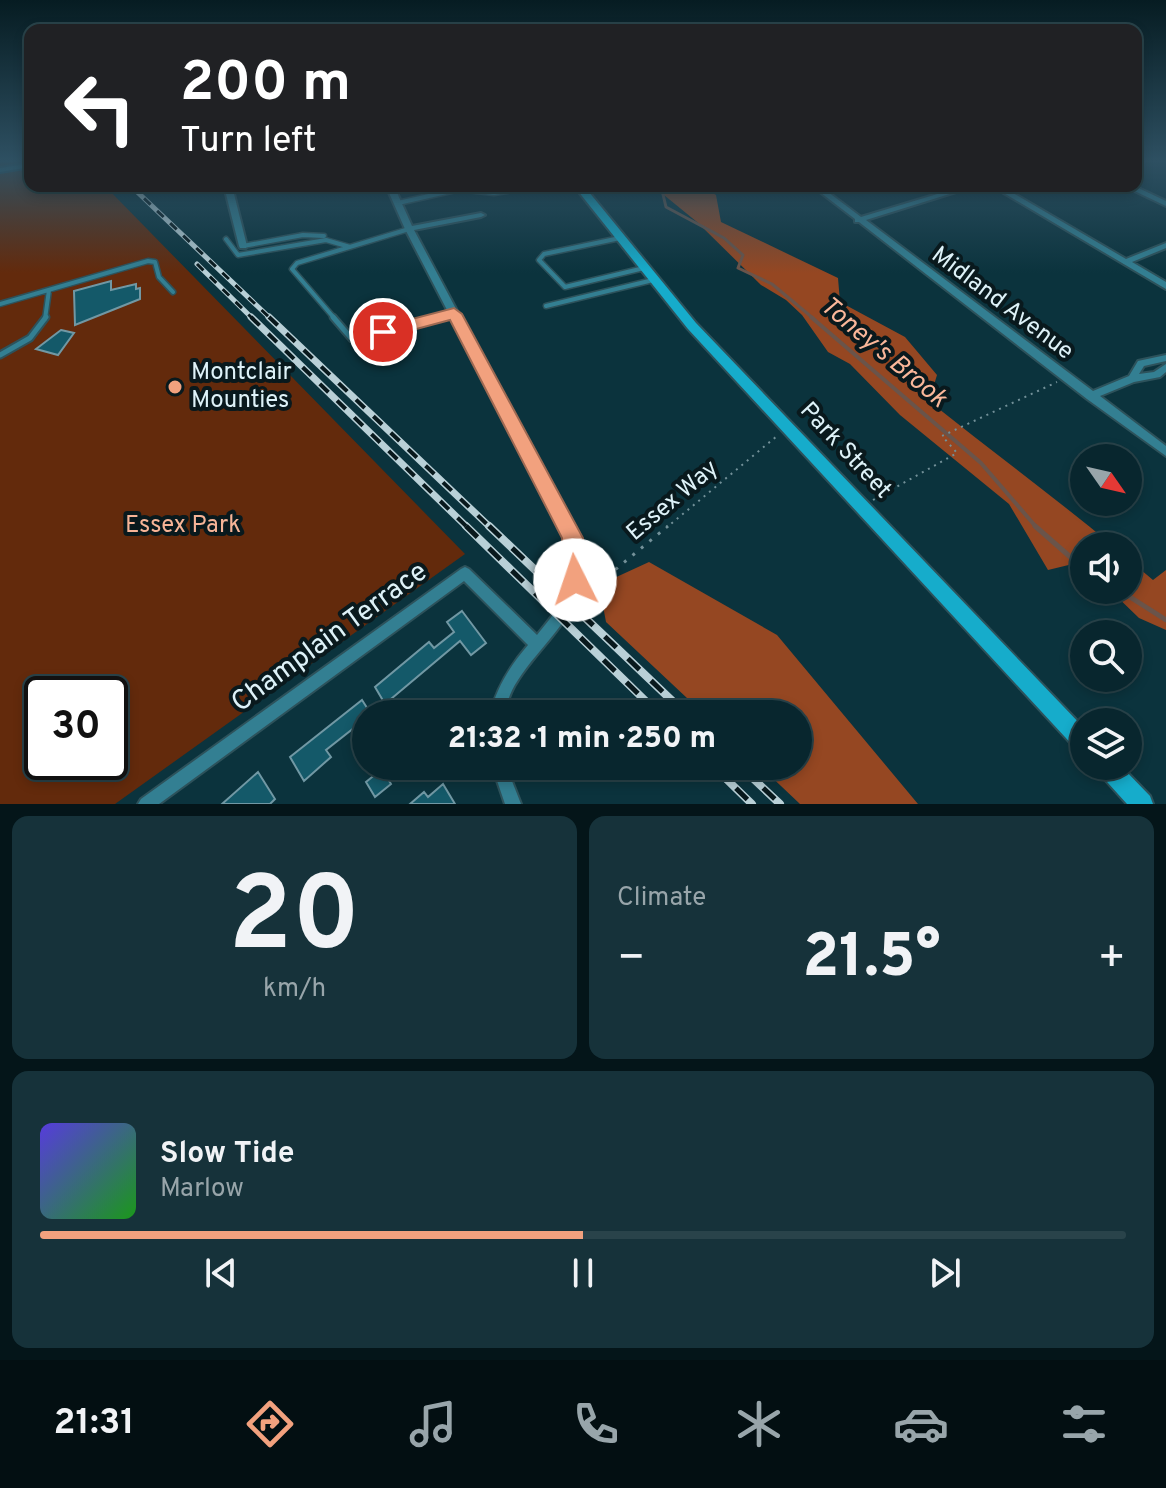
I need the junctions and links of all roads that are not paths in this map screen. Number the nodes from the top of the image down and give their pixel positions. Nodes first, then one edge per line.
1 (231, 198) edge
2 (395, 198) edge
3 (420, 198) edge
4 (588, 198) edge
5 (830, 198) edge
6 (933, 198) edge
7 (1016, 198) edge
8 (398, 203) junction
9 (481, 215) dead end
10 (858, 220) junction
11 (409, 229) junction
12 (324, 236) dead end
13 (620, 238) junction
14 (226, 239) dead end
15 (1166, 245) edge
16 (243, 246) joint
17 (351, 247) junction
18 (1125, 262) junction
19 (649, 274) junction
20 (1166, 286) edge
21 (49, 290) junction
22 (173, 292) dead end
23 (0, 304) edge
24 (546, 306) dead end
25 (454, 314) junction
26 (0, 355) edge
27 (1166, 358) edge
28 (1166, 367) edge
29 (1132, 379) junction
30 (1091, 396) junction
31 (1166, 452) edge
32 (536, 643) junction
33 (502, 700) edge
34 (1070, 728) edge
35 (504, 780) edge
36 (1119, 780) edge
37 (146, 804) edge
38 (513, 804) edge
39 (1142, 804) edge

1 - 16 street
2 - 8 street
3 - 8 lane
4 - 13 street, Park Street
5 - 10 street, Midland Avenue
6 - 10 street
7 - 18 street
8 - 11 street
9 - 11 street
10 - 30 street, Midland Avenue
11 - 17 lane
11 - 25 street
12 - 16 lane
13 - 19 street, Park Street
13 - 19 lane
14 - 17 lane
15 - 18 street
17 - 25 lane
18 - 20 street
19 - 24 lane
19 - 34 street, Park Street
21 - 22 lane
21 - 23 lane
21 - 26 lane
25 - 32 street
27 - 29 street
28 - 29 street
29 - 30 street
30 - 31 street, Midland Avenue
32 - 33 street
32 - 37 street, Champlain Terrace
35 - 38 street
36 - 39 street

